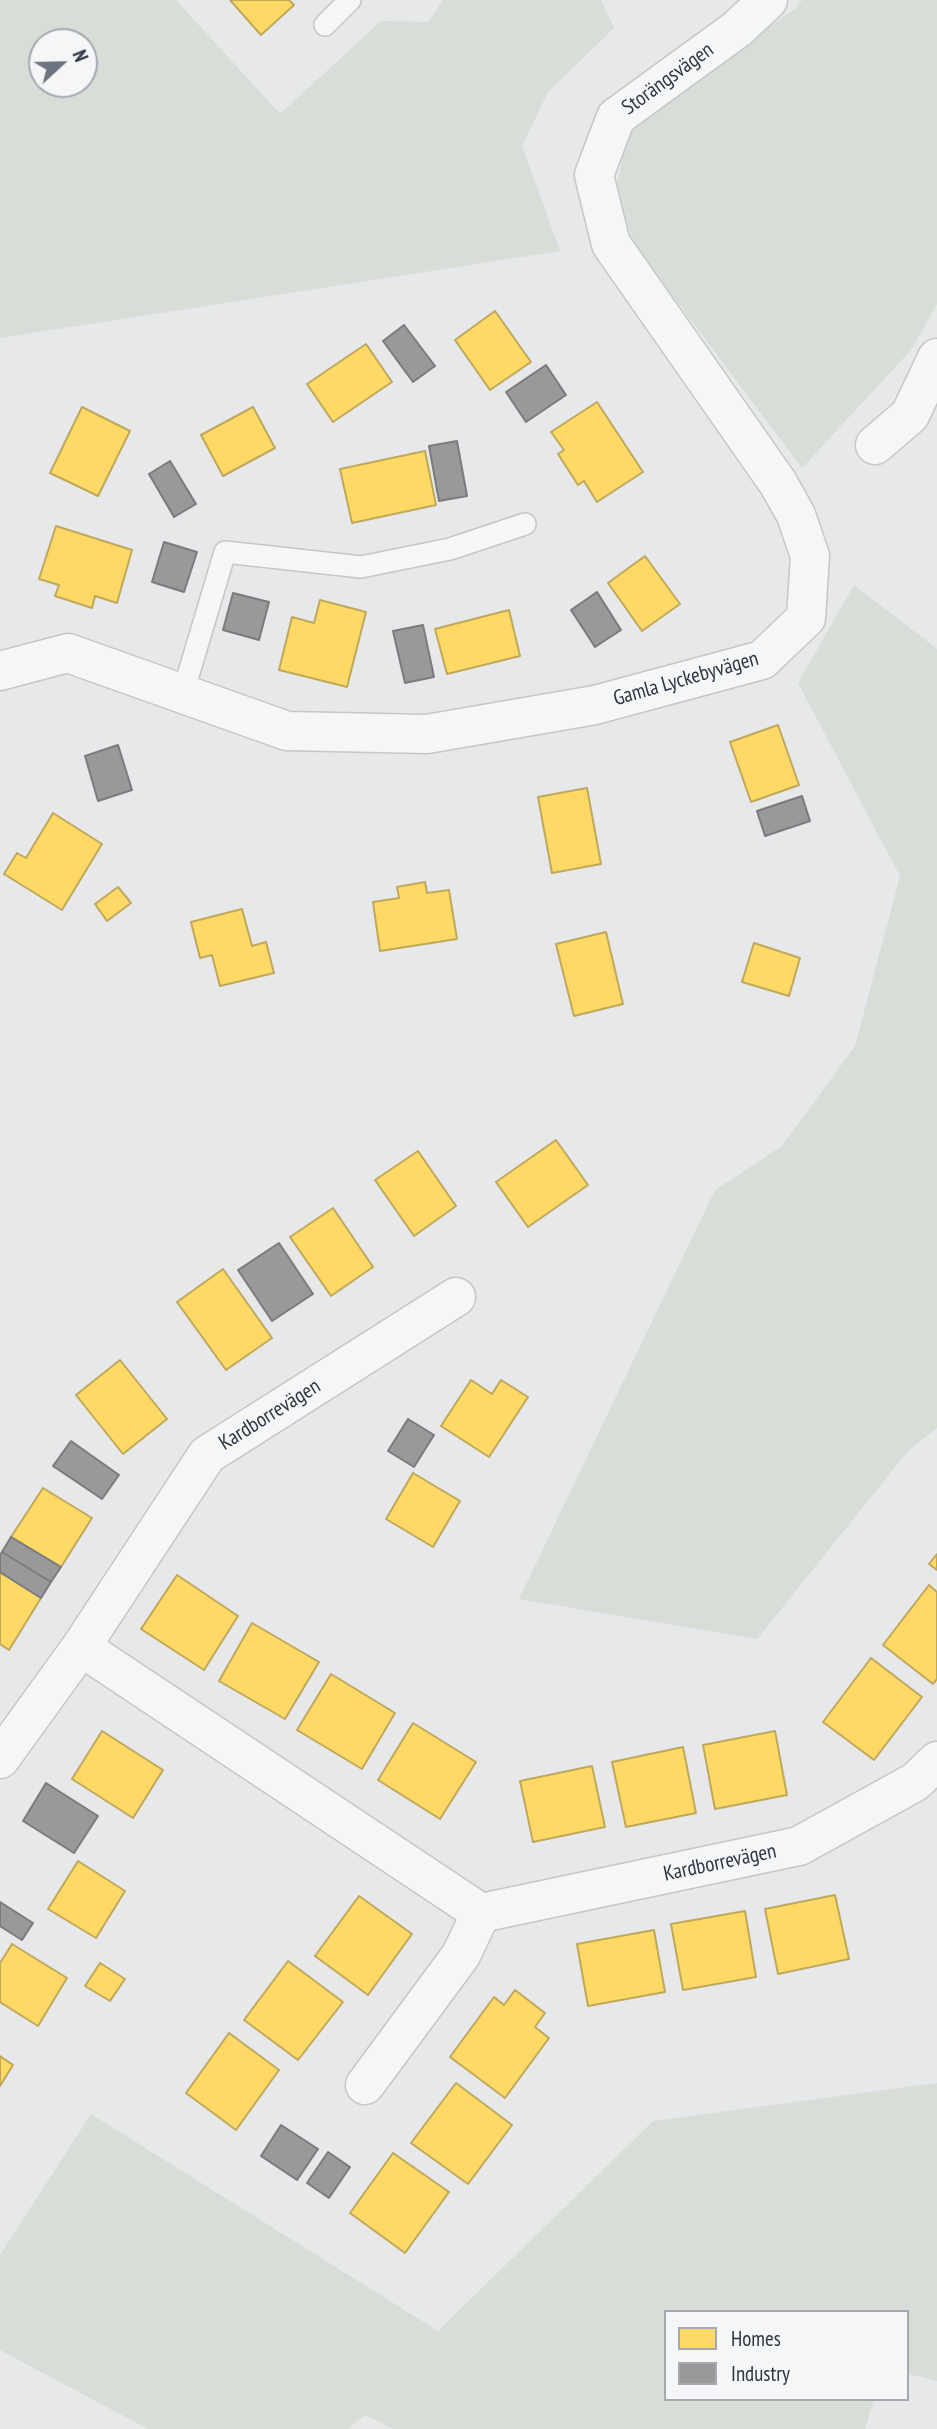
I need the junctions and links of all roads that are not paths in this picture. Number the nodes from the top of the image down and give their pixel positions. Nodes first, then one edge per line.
1 (350, 0) edge
2 (768, 0) edge
3 (325, 25) dead end
4 (594, 175) joint
5 (937, 358) edge
6 (875, 445) dead end
7 (525, 524) dead end
8 (0, 671) edge
9 (182, 696) junction
10 (456, 1297) dead end
11 (81, 1647) junction
12 (0, 1759) edge
13 (937, 1761) edge
14 (481, 1913) junction
15 (366, 2085) dead end

1 - 3 lane
2 - 4 street, Storängsvägen
4 - 9 street, Gamla Lyckebyvägen
5 - 6 street
7 - 9 lane
8 - 9 street, Gamla Lyckebyvägen
10 - 11 street, Kardborrevägen
11 - 12 street, Kardborrevägen
11 - 14 street
13 - 14 street, Kardborrevägen
14 - 15 street

